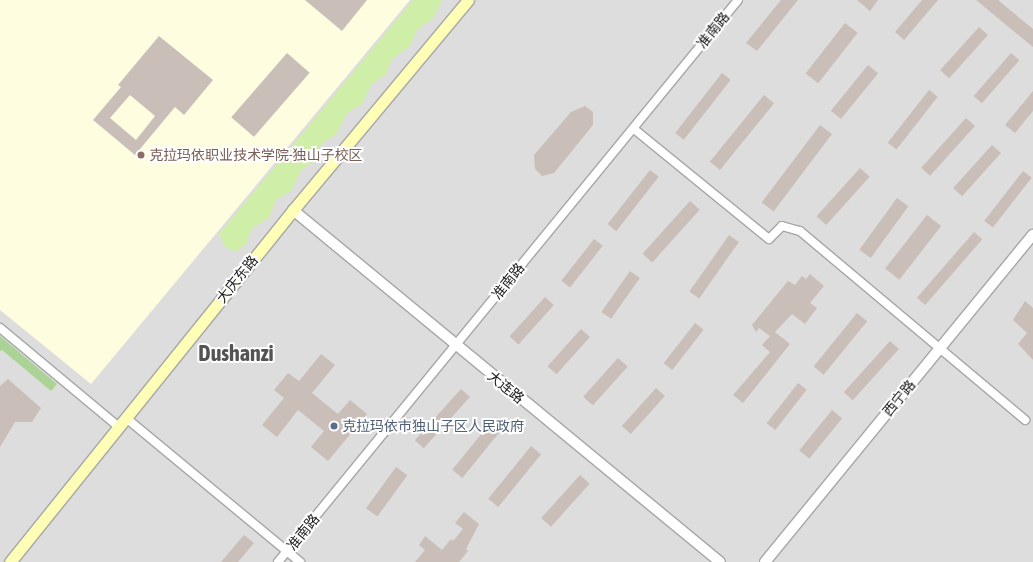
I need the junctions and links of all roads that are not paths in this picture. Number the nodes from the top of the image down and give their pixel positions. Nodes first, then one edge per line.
1 (468, 0) edge
2 (738, 0) edge
3 (634, 129) junction
4 (293, 210) junction
5 (1033, 235) edge
6 (0, 328) edge
7 (456, 346) junction
8 (940, 349) junction
9 (1025, 420) dead end
10 (122, 422) junction
11 (287, 551) junction
12 (10, 562) edge
13 (278, 562) edge
14 (300, 562) edge
15 (720, 562) edge
16 (765, 562) edge

1 - 4 main road, 大庆东路
2 - 3 street, 准南路
3 - 7 street, 准南路
3 - 8 street
4 - 7 street, 大连路
4 - 10 main road, 大庆东路
5 - 8 street, 西宁路
6 - 10 street
7 - 11 street, 准南路
7 - 15 street, 大连路
8 - 9 street
8 - 16 street, 西宁路
10 - 11 street
10 - 12 main road, 大庆东路
11 - 13 street, 准南路
11 - 14 street

